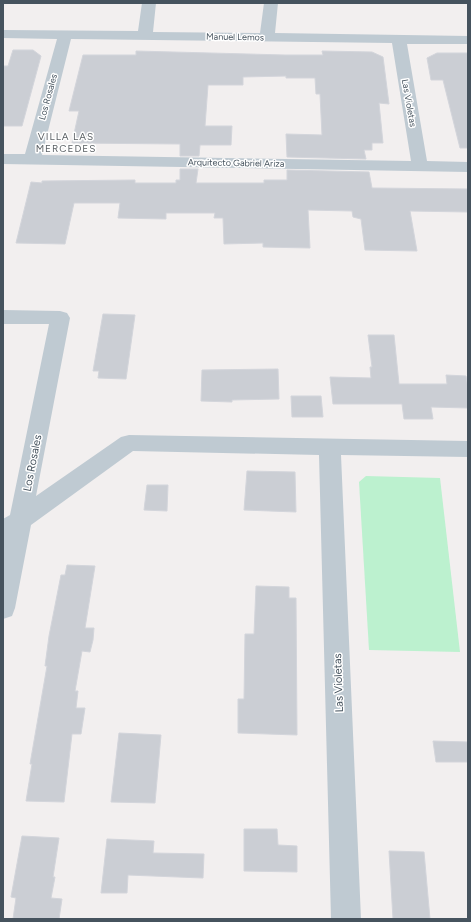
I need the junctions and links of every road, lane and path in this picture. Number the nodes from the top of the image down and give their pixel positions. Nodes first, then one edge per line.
1 (149, 3) edge
2 (271, 3) edge
3 (3, 34) edge
4 (65, 35) junction
5 (145, 36) junction
6 (267, 38) junction
7 (399, 40) junction
8 (468, 40) edge
9 (3, 159) edge
10 (32, 160) junction
11 (420, 166) junction
12 (468, 167) edge
13 (3, 317) edge
14 (330, 446) junction
15 (468, 449) edge
16 (12, 526) edge
17 (3, 608) edge
18 (346, 919) edge

1 - 5 street
2 - 6 street
3 - 4 street, Manuel Lemos
4 - 5 street, Manuel Lemos
4 - 10 street, Los Rosales
5 - 6 street, Manuel Lemos
6 - 7 street, Manuel Lemos
7 - 8 street, Manuel Lemos
7 - 11 street, Las Violetas
9 - 10 street, Arquitecto Gabriel Ariza
10 - 11 street, Arquitecto Gabriel Ariza
11 - 12 street, Arquitecto Gabriel Ariza
13 - 16 street, Los Rosales
14 - 15 street
14 - 16 street
14 - 18 street, Las Violetas
16 - 17 street, Los Rosales

